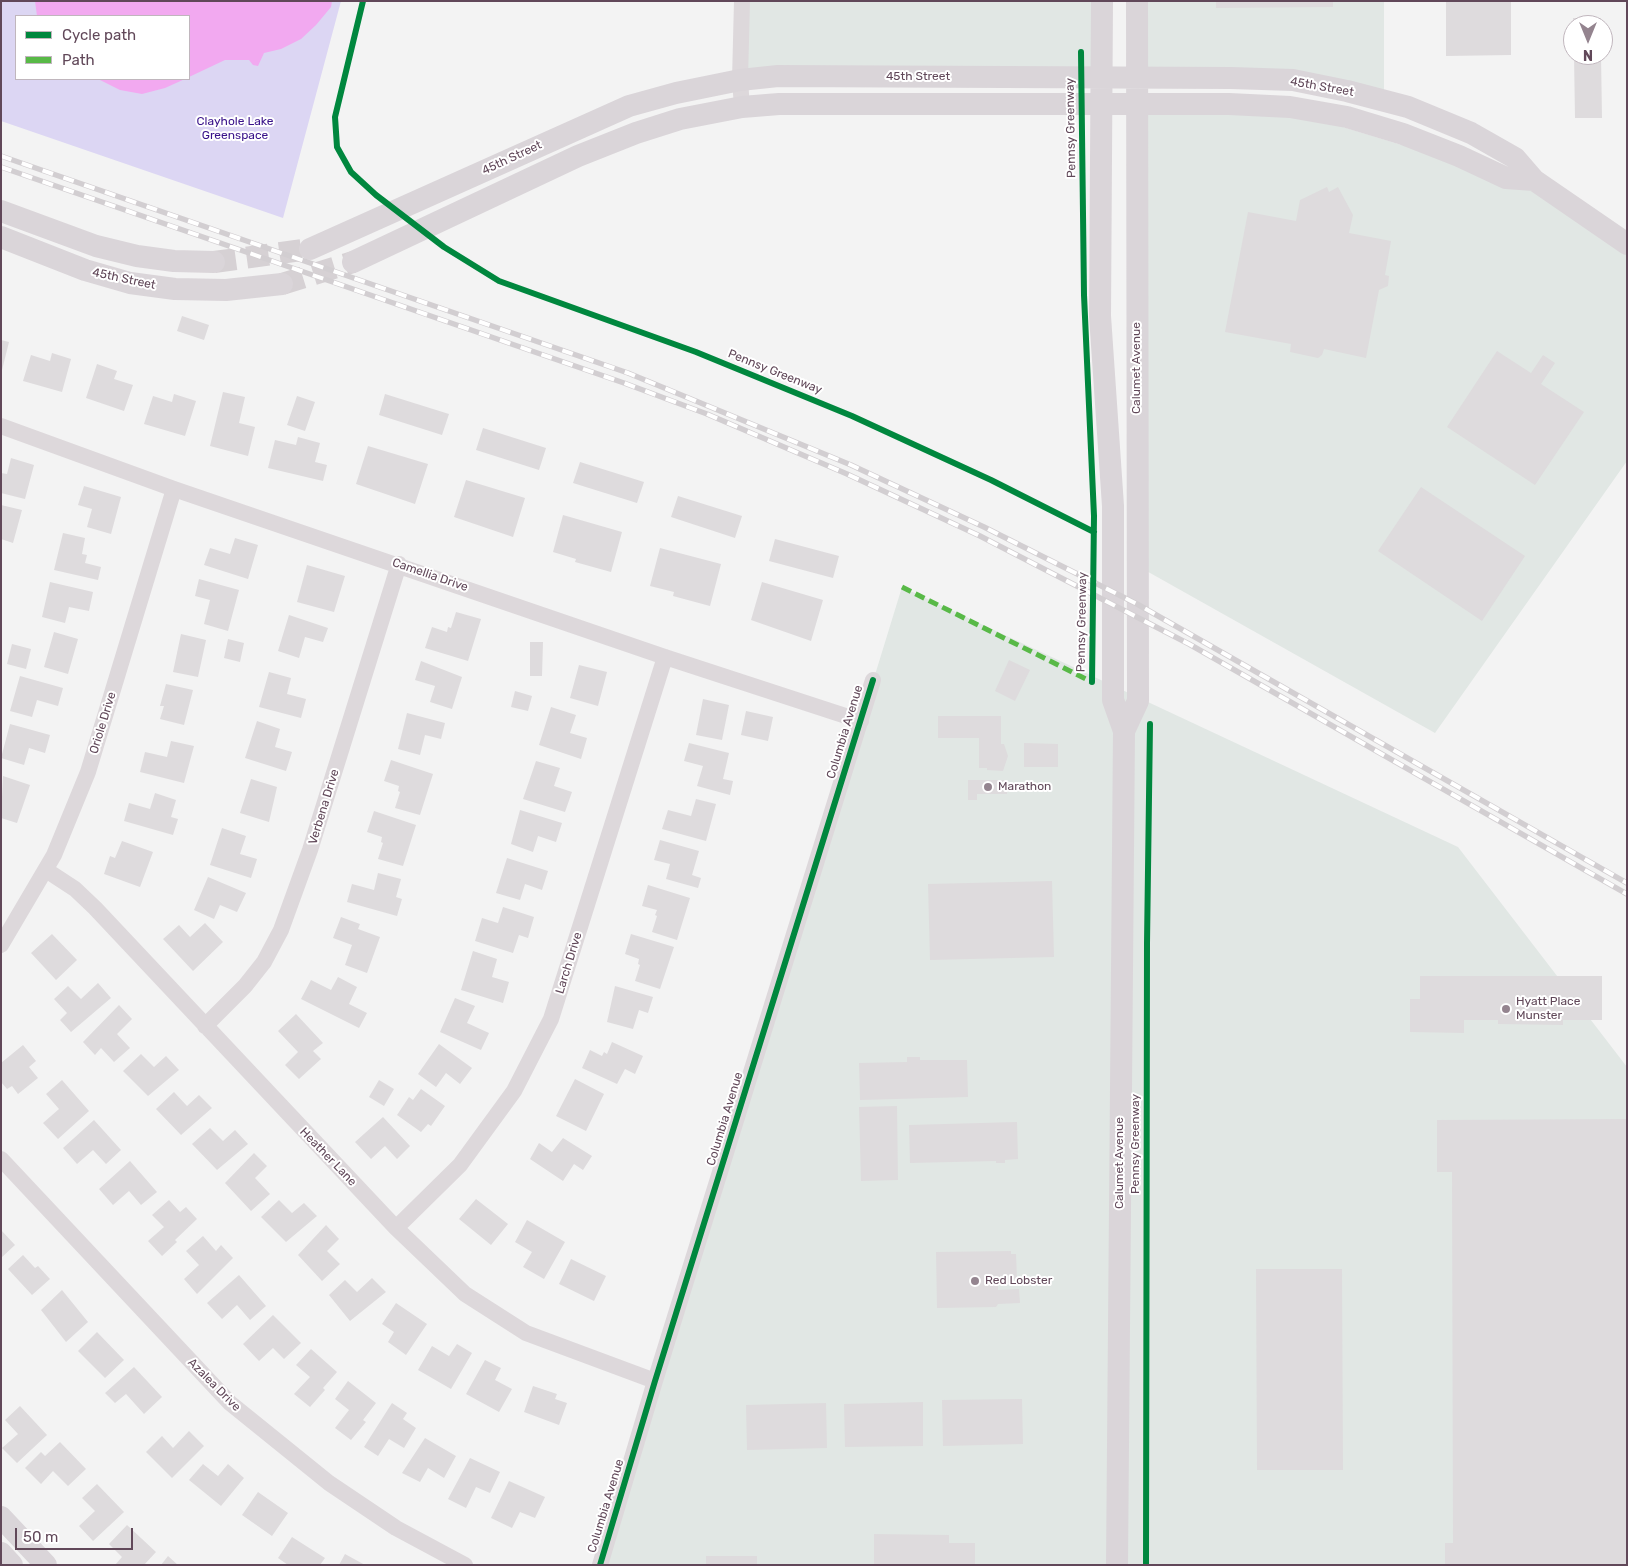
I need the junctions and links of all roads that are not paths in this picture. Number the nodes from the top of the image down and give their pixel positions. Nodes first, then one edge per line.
1 (742, 1) edge
2 (1102, 1) edge
3 (1137, 1) edge
4 (1137, 77) junction
5 (1102, 78) junction
6 (740, 80) junction
7 (1102, 104) junction
8 (1137, 104) junction
9 (742, 107) junction
10 (1534, 180) junction
11 (1, 211) edge
12 (1, 237) edge
13 (1627, 244) edge
14 (310, 249) tunnel mouth
15 (214, 262) tunnel mouth
16 (353, 262) tunnel mouth
17 (282, 284) tunnel mouth
18 (1, 426) edge
19 (174, 489) junction
20 (399, 564) junction
21 (665, 657) junction
22 (873, 680) dead end
23 (860, 721) junction
24 (1124, 731) junction
25 (46, 870) junction
26 (1, 945) edge
27 (205, 1026) junction
28 (1, 1159) edge
29 (396, 1228) junction
30 (655, 1381) junction
31 (1, 1518) edge
32 (1, 1553) edge
33 (12, 1565) edge
34 (46, 1565) edge
35 (465, 1565) edge
36 (600, 1565) edge
37 (1117, 1565) edge

1 - 6 street
2 - 5 main road, Calumet Avenue
3 - 4 main road, Calumet Avenue
4 - 5 main road, 45th Street
4 - 8 main road, Calumet Avenue
4 - 10 main road, 45th Street
5 - 6 main road, 45th Street
5 - 7 main road, Calumet Avenue
6 - 9 street
6 - 14 main road, 45th Street
7 - 8 main road, 45th Street
7 - 9 main road, 45th Street
7 - 24 main road, Calumet Avenue
8 - 10 main road, 45th Street
8 - 24 main road, Calumet Avenue
9 - 16 main road, 45th Street
10 - 13 main road, 45th Street
11 - 15 main road, 45th Street
12 - 17 main road, 45th Street
18 - 19 street, Camellia Drive
19 - 20 street, Camellia Drive
19 - 25 street, Oriole Drive
20 - 21 street, Camellia Drive
20 - 27 street, Verbena Drive
21 - 23 street, Camellia Drive
21 - 29 street, Larch Drive
22 - 23 street, Columbia Avenue
23 - 30 street, Columbia Avenue
24 - 37 main road, Calumet Avenue
25 - 26 street, Oriole Drive
25 - 27 street, Heather Lane
27 - 29 street, Heather Lane
28 - 35 street, Azalea Drive
29 - 30 street, Heather Lane
30 - 36 street, Columbia Avenue
31 - 34 main road
32 - 33 main road

